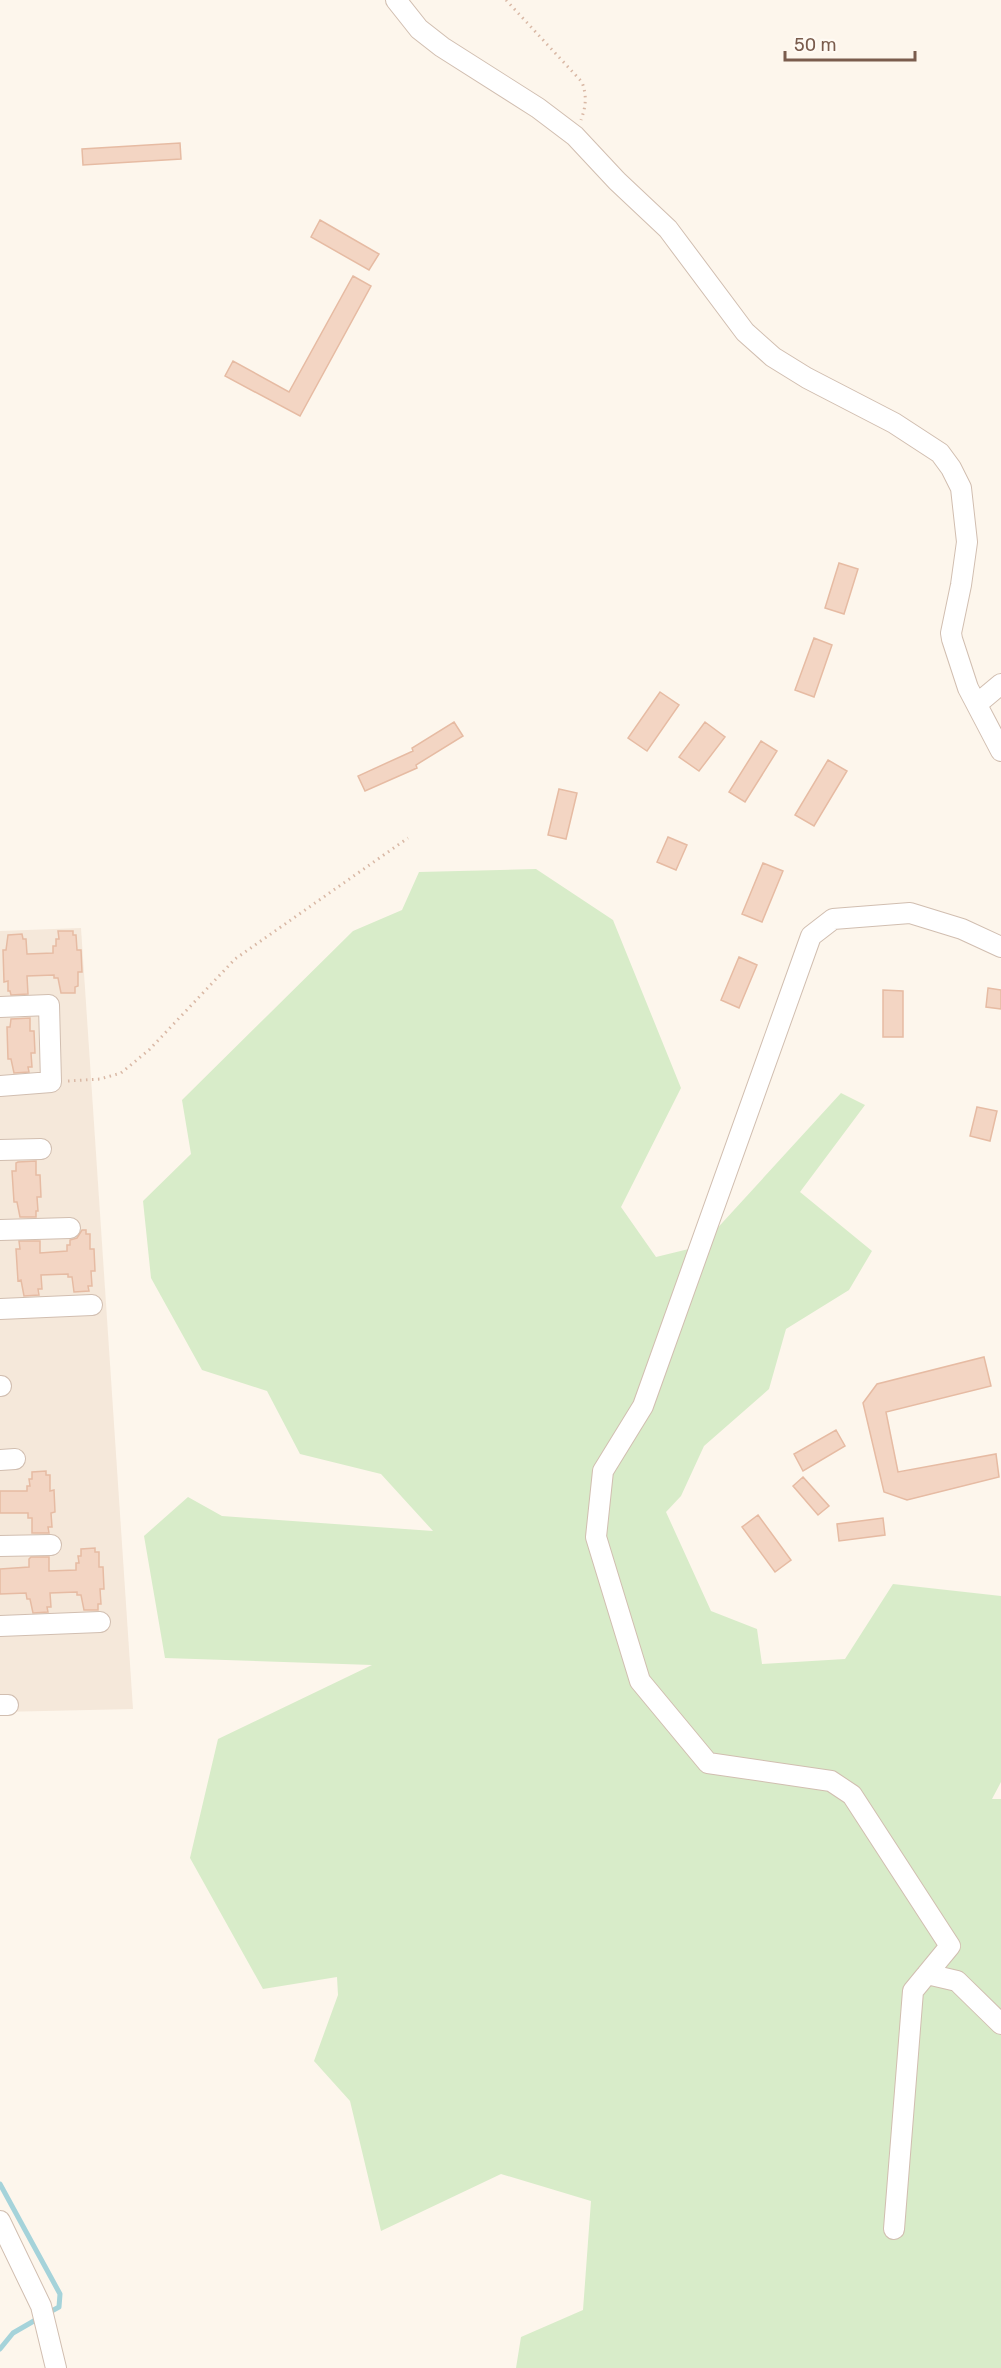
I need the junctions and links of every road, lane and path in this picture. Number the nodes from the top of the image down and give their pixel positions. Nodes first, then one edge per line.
1 (396, 0) edge
2 (506, 0) edge
3 (575, 136) junction
4 (1001, 684) edge
5 (977, 704) junction
6 (1001, 751) edge
7 (408, 838) dead end
8 (1001, 947) edge
9 (0, 1007) edge
10 (51, 1082) junction
11 (0, 1086) edge
12 (41, 1149) dead end
13 (0, 1150) edge
14 (70, 1228) dead end
15 (0, 1230) edge
16 (92, 1305) dead end
17 (0, 1309) edge
18 (51, 1545) dead end
19 (0, 1546) edge
20 (100, 1622) dead end
21 (0, 1626) edge
22 (927, 1974) junction
23 (1001, 2024) edge
24 (0, 2221) edge
25 (894, 2229) dead end
26 (56, 2368) edge

1 - 3 street
2 - 3 path
3 - 5 street
4 - 5 street
5 - 6 street
7 - 10 path
8 - 22 street
9 - 10 street
10 - 11 street
12 - 13 street
14 - 15 street
16 - 17 street
18 - 19 street
20 - 21 street
22 - 23 street
22 - 25 street
24 - 26 street

